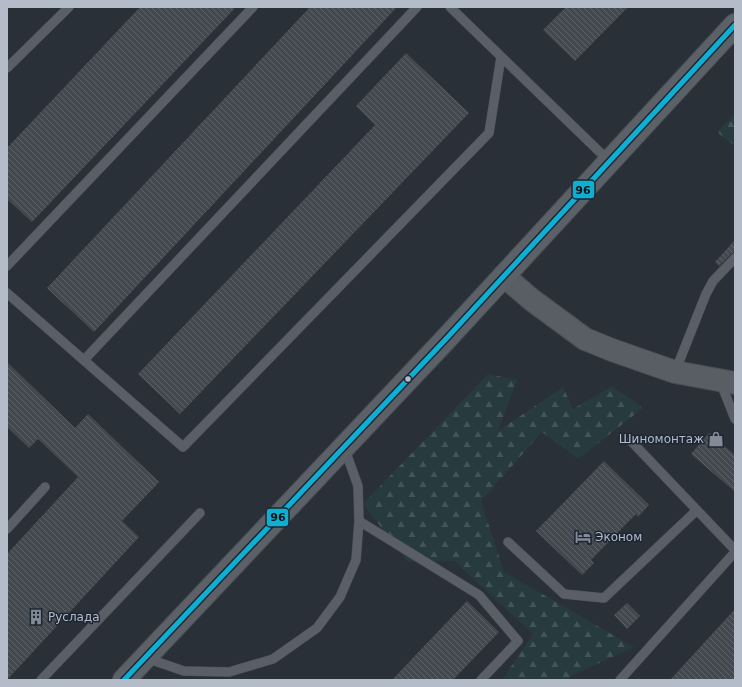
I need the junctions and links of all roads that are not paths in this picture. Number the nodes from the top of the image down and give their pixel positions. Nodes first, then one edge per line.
1 (69, 7) edge
2 (253, 7) edge
3 (417, 7) edge
4 (450, 7) edge
5 (735, 26) edge
6 (501, 57) junction
7 (7, 68) edge
8 (610, 162) junction
9 (735, 258) edge
10 (7, 266) edge
11 (504, 276) junction
12 (7, 293) edge
13 (84, 360) junction
14 (675, 372) junction
15 (731, 382) edge
16 (735, 419) edge
17 (631, 442) dead end
18 (344, 447) junction
19 (45, 488) dead end
20 (697, 510) junction
21 (200, 513) dead end
22 (359, 521) junction
23 (7, 529) edge
24 (508, 542) dead end
25 (735, 551) edge
26 (145, 658) junction
27 (41, 680) edge
28 (124, 680) edge
29 (481, 680) edge
30 (620, 680) edge

1 - 7 lane
2 - 10 lane
3 - 13 lane
4 - 6 lane
5 - 8 main road
6 - 8 lane
6 - 13 lane
8 - 11 main road
9 - 14 lane
11 - 14 street
11 - 18 main road
12 - 13 lane
14 - 15 street
15 - 16 lane
17 - 20 lane
18 - 22 lane
18 - 26 main road
19 - 23 lane
20 - 24 lane
20 - 25 lane
21 - 27 lane
22 - 26 lane
22 - 29 lane
25 - 30 lane
26 - 28 main road

